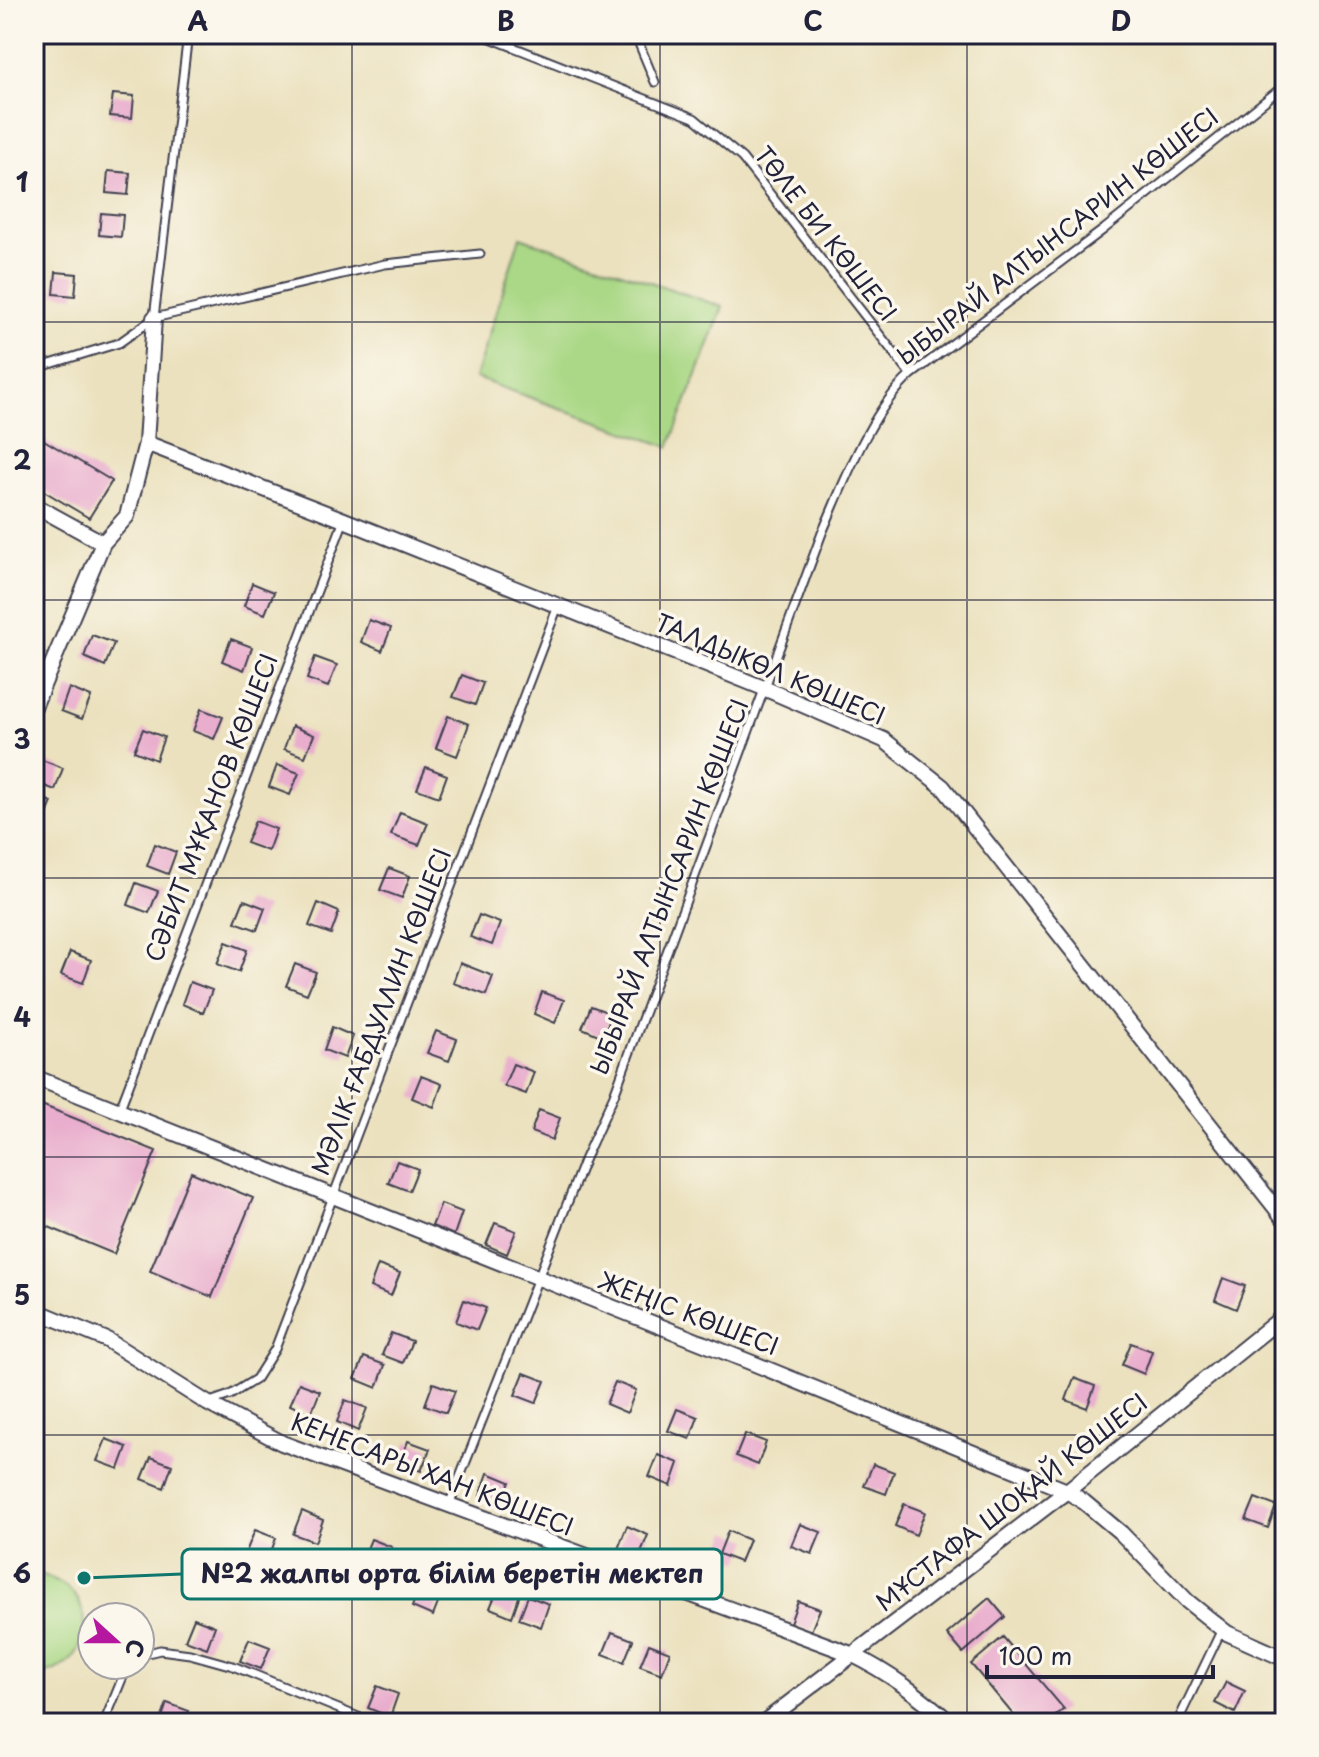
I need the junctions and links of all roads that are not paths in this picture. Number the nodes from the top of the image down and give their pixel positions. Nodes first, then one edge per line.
1 (188, 34) edge
2 (480, 34) edge
3 (635, 34) edge
4 (655, 82) dead end
5 (1285, 85) edge
6 (480, 254) dead end
7 (154, 318) junction
8 (34, 369) edge
9 (911, 375) junction
10 (146, 443) junction
11 (34, 505) edge
12 (344, 520) junction
13 (103, 543) junction
14 (558, 606) junction
15 (766, 689) junction
16 (34, 707) edge
17 (34, 1077) edge
18 (119, 1111) junction
19 (333, 1196) junction
20 (1285, 1220) edge
21 (538, 1279) junction
22 (34, 1310) edge
23 (1285, 1315) edge
24 (207, 1403) junction
25 (1067, 1491) junction
26 (449, 1505) junction
27 (1222, 1629) junction
28 (156, 1651) edge
29 (851, 1654) junction
30 (1285, 1659) edge
31 (121, 1681) edge
32 (104, 1723) edge
33 (373, 1723) edge
34 (763, 1723) edge
35 (951, 1723) edge
36 (1177, 1723) edge

1 - 7 lane
2 - 9 lane, ТӨЛЕ БИ КӨШЕСІ
3 - 4 lane
5 - 9 lane, ЫБЫРАЙ АЛТЫНСАРИН КӨШЕСІ
6 - 7 lane
7 - 8 lane
7 - 10 street
9 - 15 lane, ЫБЫРАЙ АЛТЫНСАРИН КӨШЕСІ
10 - 12 street, ТАЛДЫКӨЛ КӨШЕСІ
10 - 13 street
11 - 13 street
12 - 14 street, ТАЛДЫКӨЛ КӨШЕСІ
12 - 18 lane, СӘБИТ МҰҚАНОВ КӨШЕСІ
13 - 16 street
14 - 15 street, ТАЛДЫКӨЛ КӨШЕСІ
14 - 19 lane, МӘЛІК ҒАБДУЛЛИН КӨШЕСІ
15 - 20 street, ТАЛДЫКӨЛ КӨШЕСІ
15 - 21 lane, ЫБЫРАЙ АЛТЫНСАРИН КӨШЕСІ
17 - 18 street, ЖЕҢІС КӨШЕСІ
18 - 19 street, ЖЕҢІС КӨШЕСІ
19 - 21 street, ЖЕҢІС КӨШЕСІ
19 - 24 lane, МӘЛІК ҒАБДУЛЛИН КӨШЕСІ
21 - 25 street, ЖЕҢІС КӨШЕСІ
21 - 26 lane, ЫБЫРАЙ АЛТЫНСАРИН КӨШЕСІ
22 - 24 street, КЕНЕСАРЫ ХАН КӨШЕСІ
23 - 25 street, МҰСТАФА ШОҚАЙ КӨШЕСІ
24 - 26 street, КЕНЕСАРЫ ХАН КӨШЕСІ
25 - 27 street, ЖЕҢІС КӨШЕСІ
25 - 29 street, МҰСТАФА ШОҚАЙ КӨШЕСІ
26 - 29 street, КЕНЕСАРЫ ХАН КӨШЕСІ
27 - 30 street, ЖЕҢІС КӨШЕСІ
27 - 36 lane
28 - 33 lane
29 - 34 street, МҰСТАФА ШОҚАЙ КӨШЕСІ
29 - 35 street, КЕНЕСАРЫ ХАН КӨШЕСІ
31 - 32 lane

